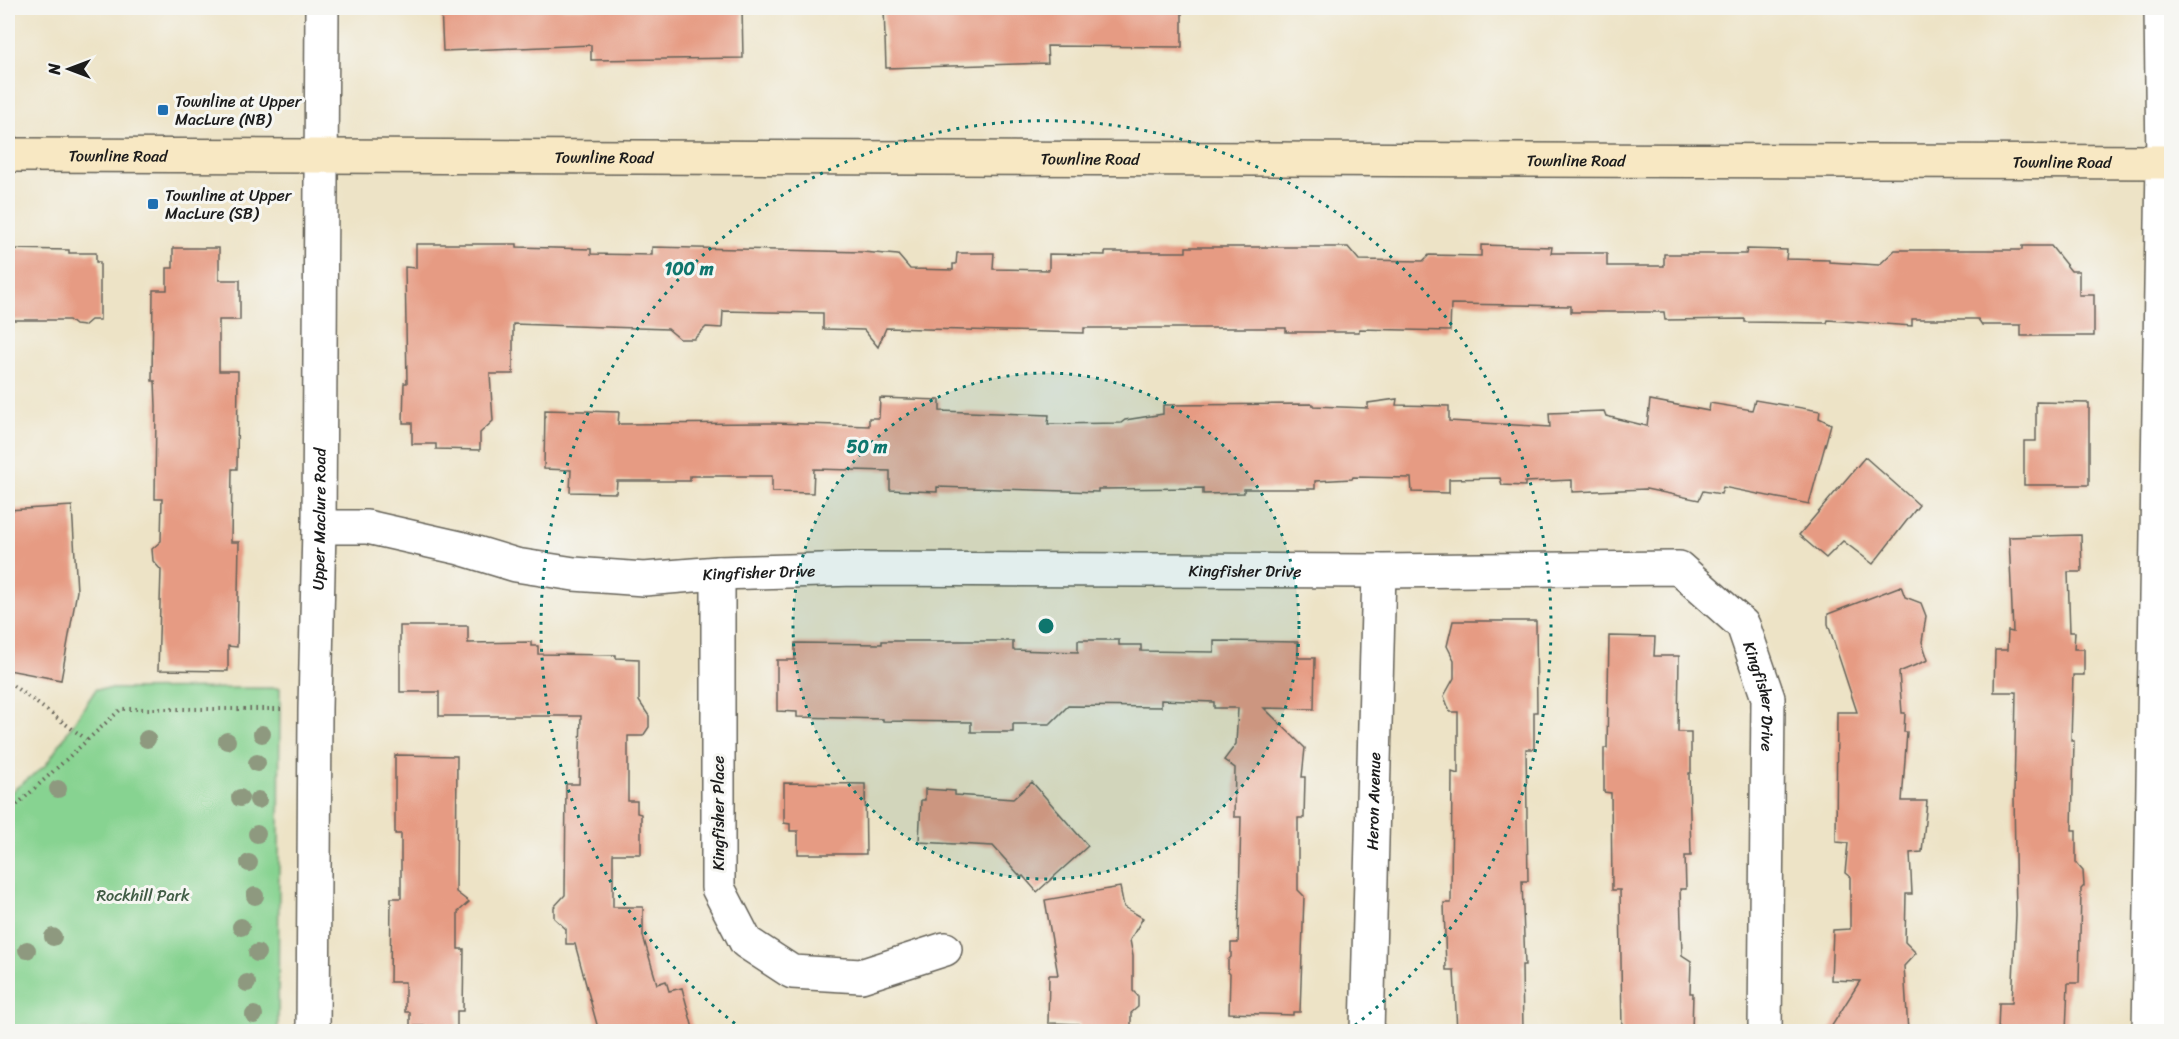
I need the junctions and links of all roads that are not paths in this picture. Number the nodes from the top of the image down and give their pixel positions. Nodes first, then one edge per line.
1 (322, 8) edge
2 (2161, 8) edge
3 (8, 155) edge
4 (320, 157) junction
5 (2167, 162) edge
6 (319, 527) junction
7 (1378, 571) junction
8 (718, 573) junction
9 (945, 949) dead end
10 (313, 1032) edge
11 (1367, 1032) edge
12 (1765, 1032) edge
13 (2149, 1032) edge

1 - 4 street, Upper Maclure Road
2 - 5 street
3 - 4 street, Townline Road
4 - 5 street, Townline Road
4 - 6 street, Upper Maclure Road
5 - 13 street
6 - 8 street, Kingfisher Drive
6 - 10 street, Upper Maclure Road
7 - 8 street, Kingfisher Drive
7 - 11 street, Heron Avenue
7 - 12 street, Kingfisher Drive
8 - 9 street, Kingfisher Place

